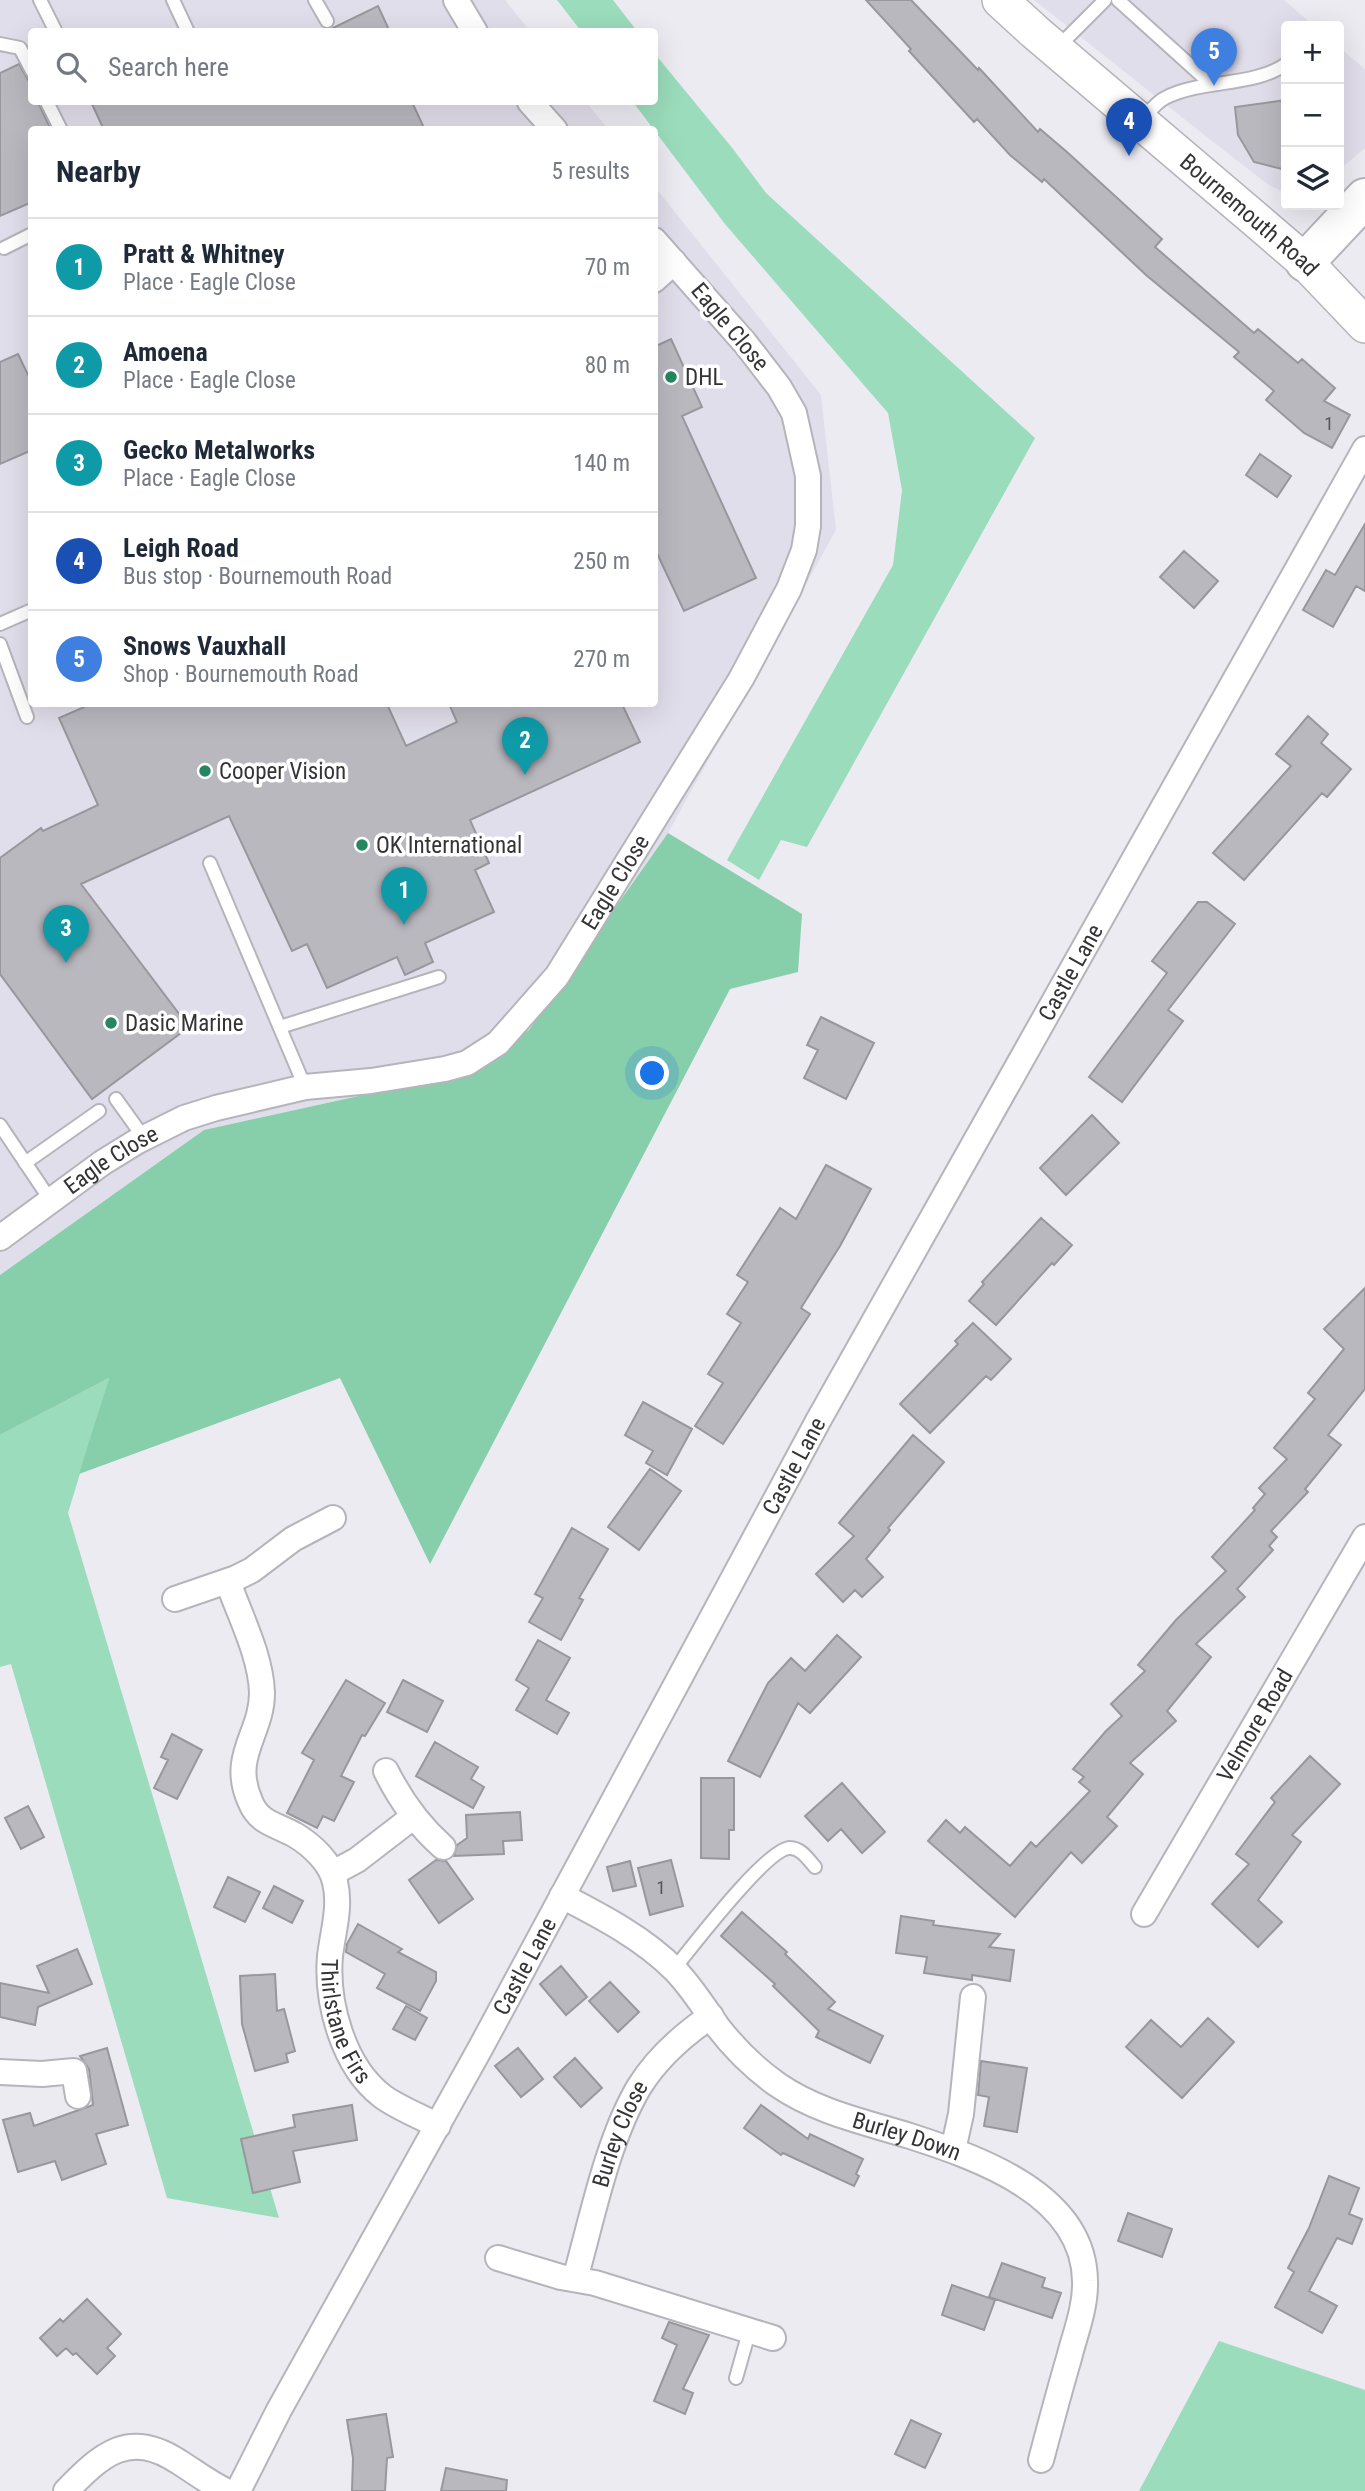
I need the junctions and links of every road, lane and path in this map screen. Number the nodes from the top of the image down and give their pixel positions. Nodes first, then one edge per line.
1 (40, 0) edge
2 (173, 0) edge
3 (315, 0) edge
4 (456, 0) edge
5 (1000, 0) edge
6 (1105, 0) edge
7 (1118, 0) edge
8 (327, 21) dead end
9 (55, 28) edge
10 (186, 28) edge
11 (473, 28) edge
12 (0, 44) edge
13 (1055, 50) junction
14 (28, 63) edge
15 (1281, 68) edge
16 (1211, 84) junction
17 (48, 105) edge
18 (533, 105) edge
19 (1141, 121) junction
20 (59, 126) edge
21 (551, 126) edge
22 (1365, 198) edge
23 (28, 236) edge
24 (658, 244) edge
25 (4, 248) dead end
26 (674, 262) junction
27 (1304, 262) junction
28 (658, 276) edge
29 (1365, 325) edge
30 (1365, 449) edge
31 (28, 612) edge
32 (0, 625) edge
33 (0, 644) edge
34 (27, 717) dead end
35 (210, 863) dead end
36 (439, 977) dead end
37 (279, 1027) junction
38 (305, 1087) junction
39 (116, 1099) dead end
40 (99, 1111) dead end
41 (0, 1125) edge
42 (144, 1138) junction
43 (25, 1163) junction
44 (51, 1201) junction
45 (0, 1238) edge
46 (333, 1518) dead end
47 (1365, 1537) edge
48 (228, 1582) junction
49 (175, 1599) dead end
50 (386, 1771) dead end
51 (413, 1817) junction
52 (443, 1847) dead end
53 (815, 1867) dead end
54 (333, 1873) junction
55 (562, 1896) junction
56 (1144, 1914) dead end
57 (674, 1969) junction
58 (973, 1997) dead end
59 (711, 2017) junction
60 (0, 2072) edge
61 (78, 2096) dead end
62 (438, 2126) junction
63 (953, 2150) junction
64 (498, 2258) dead end
65 (575, 2279) junction
66 (761, 2335) joint
67 (736, 2378) dead end
68 (1041, 2460) dead end
69 (66, 2491) edge
70 (226, 2491) edge
71 (238, 2491) edge

1 - 9 lane
2 - 10 lane
3 - 8 lane
4 - 11 street
5 - 13 main road, Bournemouth Road
6 - 13 lane
7 - 16 lane
12 - 14 lane
13 - 19 main road, Bournemouth Road
15 - 16 lane
16 - 19 lane
17 - 20 lane
18 - 21 street
19 - 27 main road, Bournemouth Road
22 - 27 main road
23 - 25 lane
24 - 26 street, Eagle Close
26 - 28 street
26 - 38 street, Eagle Close
27 - 29 main road, Bournemouth Road
30 - 55 street, Castle Lane
31 - 32 lane
33 - 34 lane
35 - 37 lane
36 - 37 lane
37 - 38 lane
38 - 42 street, Eagle Close
39 - 42 lane
40 - 43 lane
41 - 43 lane
42 - 44 street, Eagle Close
43 - 44 lane
44 - 45 street, Eagle Close
46 - 48 street
47 - 56 street, Velmore Road
48 - 49 street
48 - 54 street
50 - 51 street
51 - 52 street
51 - 54 street
53 - 57 lane
54 - 62 street, Thirlstane Firs
55 - 57 street, Burley Down
55 - 62 street, Castle Lane
57 - 59 street, Burley Down
58 - 63 street
59 - 63 street, Burley Down
59 - 65 street, Burley Close
60 - 61 street
62 - 71 street, Castle Lane
63 - 68 street, Burley Down
64 - 65 street
65 - 66 street
66 - 67 lane
69 - 70 street

